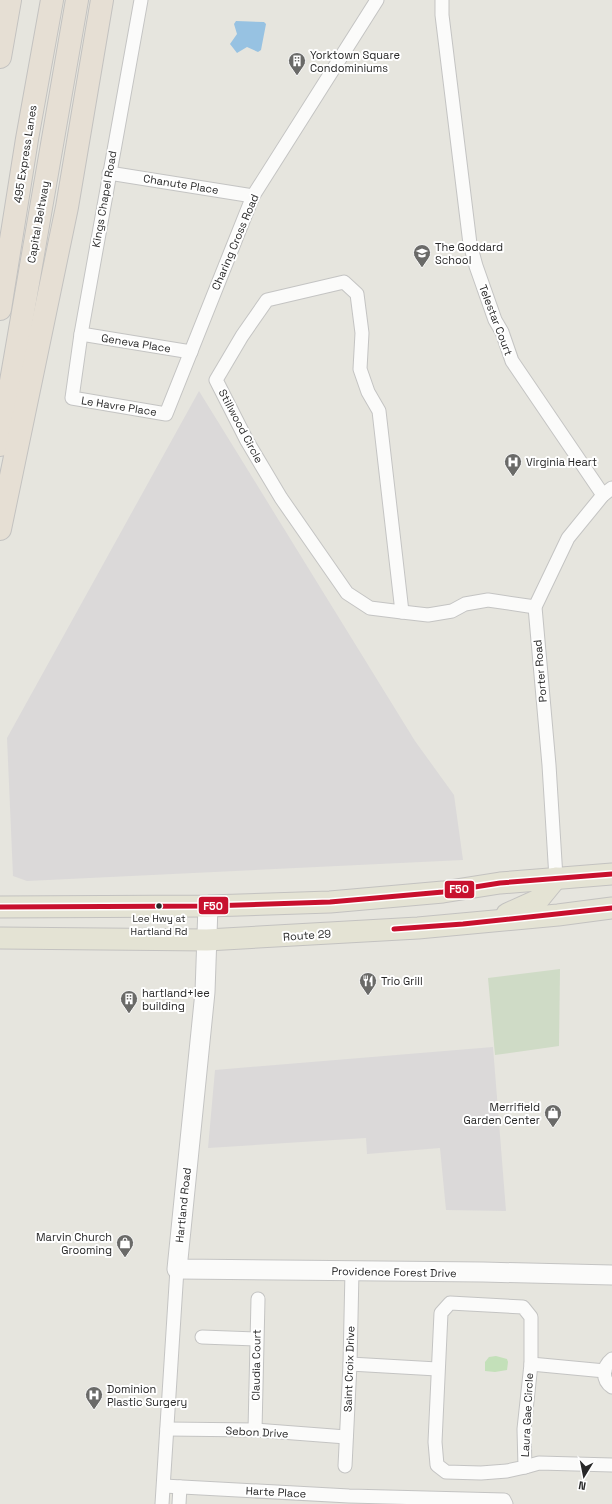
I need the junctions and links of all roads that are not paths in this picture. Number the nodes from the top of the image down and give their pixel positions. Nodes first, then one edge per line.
1 (10, 0) edge
2 (52, 0) edge
3 (77, 0) edge
4 (102, 0) edge
5 (140, 0) edge
6 (377, 0) edge
7 (442, 0) edge
8 (0, 57) edge
9 (27, 139) junction
10 (109, 173) junction
11 (253, 196) junction
12 (0, 259) edge
13 (0, 309) edge
14 (81, 334) junction
15 (191, 352) junction
16 (72, 398) joint
17 (166, 414) joint
18 (0, 445) edge
19 (607, 492) edge
20 (0, 529) edge
21 (535, 607) junction
22 (402, 612) junction
23 (612, 874) edge
24 (556, 878) junction
25 (208, 906) junction
26 (2, 907) edge
27 (612, 908) edge
28 (494, 920) junction
29 (2, 938) edge
30 (207, 940) junction
31 (177, 1269) junction
32 (352, 1271) junction
33 (612, 1276) edge
34 (258, 1299) dead end
35 (202, 1337) dead end
36 (256, 1339) junction
37 (612, 1359) edge
38 (350, 1364) junction
39 (531, 1364) junction
40 (437, 1369) junction
41 (605, 1370) junction
42 (612, 1387) edge
43 (168, 1430) junction
44 (254, 1430) junction
45 (346, 1438) junction
46 (612, 1465) edge
47 (345, 1466) dead end
48 (524, 1467) junction
49 (164, 1486) junction
50 (180, 1487) junction
51 (162, 1504) edge
52 (179, 1504) edge
53 (506, 1504) edge

1 - 8 highway
2 - 9 highway, 495 Express Lanes
3 - 18 highway, Capital Beltway
4 - 20 highway
5 - 10 street, Kings Chapel Road
6 - 11 street, Charing Cross Road
7 - 19 street, Telestar Court
9 - 12 highway
9 - 13 highway, 495 Express Lanes
10 - 11 street, Chanute Place
10 - 14 street, Kings Chapel Road
11 - 15 street, Charing Cross Road
14 - 15 street, Geneva Place
14 - 16 street, Kings Chapel Road
15 - 17 street, Charing Cross Road
16 - 17 street, Le Havre Place
19 - 21 street
21 - 22 street, Stillwood Circle
21 - 24 street, Porter Road
22 - 22 street, Stillwood Circle
23 - 24 main road
24 - 25 main road
24 - 28 main road
25 - 26 main road
25 - 30 street, Hartland Road
27 - 28 main road, Route 29
28 - 30 main road, Route 29
29 - 30 main road, Route 29
30 - 31 street, Hartland Road
31 - 32 street, Providence Forest Drive
31 - 43 street, Hartland Road
32 - 33 street, Providence Forest Drive
32 - 38 street, Saint Croix Drive
34 - 36 street, Claudia Court
35 - 36 street
36 - 44 street, Claudia Court
37 - 41 street
38 - 40 street
38 - 45 street, Saint Croix Drive
39 - 40 street, Laura Gae Circle
39 - 41 street
39 - 48 street, Laura Gae Circle
40 - 48 street, Laura Gae Circle
41 - 42 street
43 - 44 street, Sebon Drive
43 - 49 street, Hartland Road
44 - 45 street, Sebon Drive
45 - 47 street, Saint Croix Drive
46 - 48 street
49 - 50 street, Harte Place
49 - 51 street, Hartland Road
50 - 52 street
50 - 53 street, Harte Place

